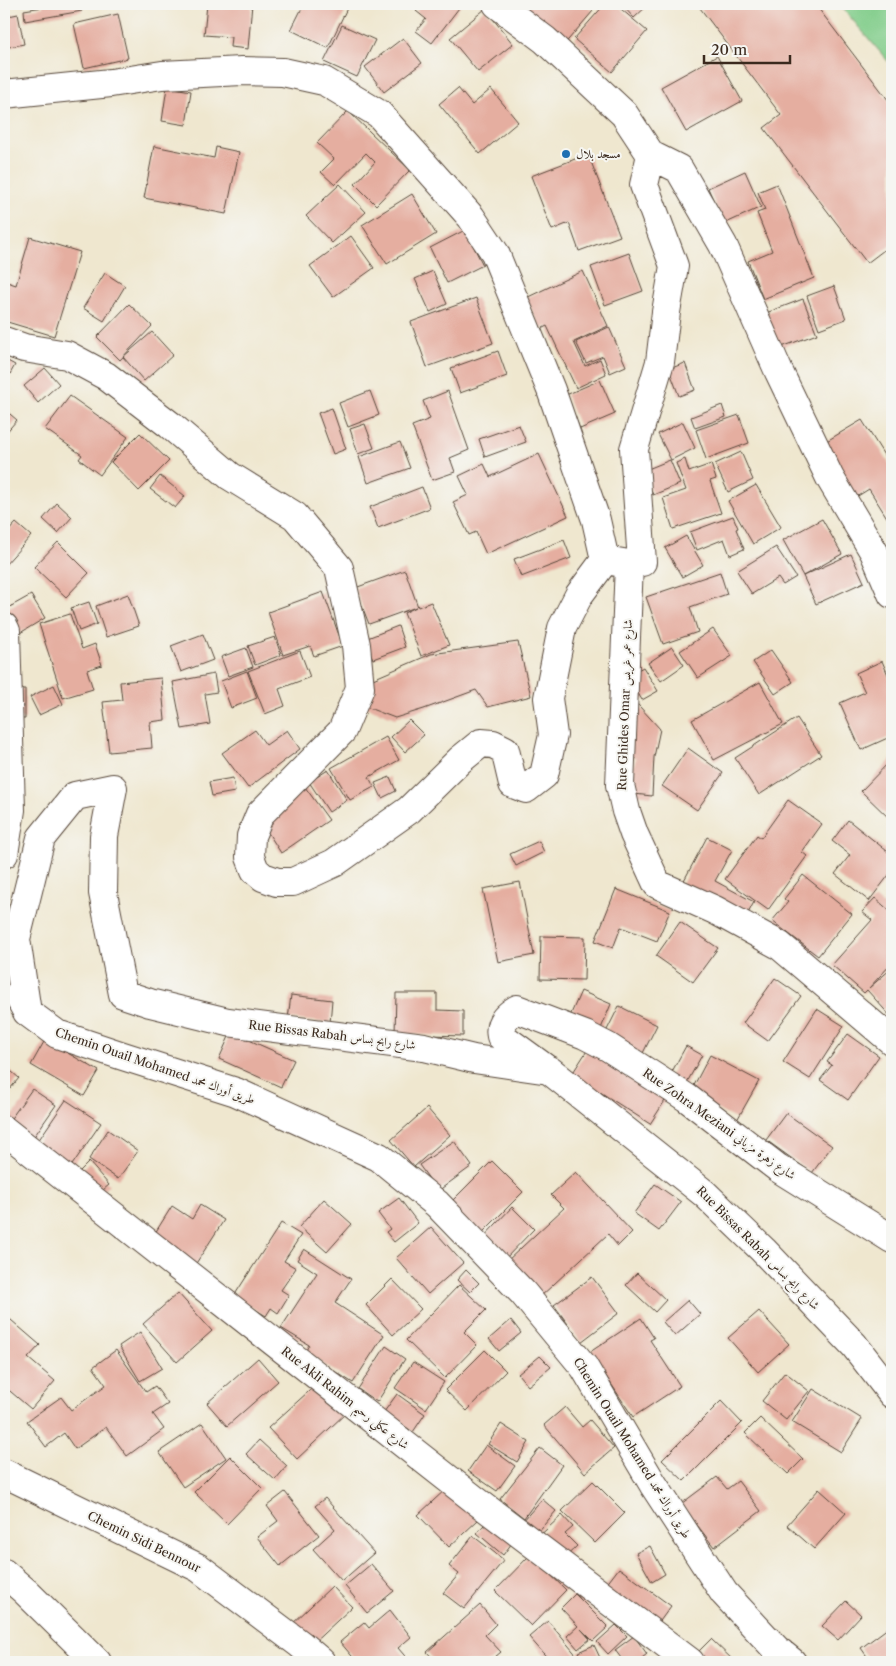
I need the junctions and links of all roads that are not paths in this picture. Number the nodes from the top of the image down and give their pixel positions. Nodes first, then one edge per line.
1 (497, 4) edge
2 (4, 94) edge
3 (652, 155) junction
4 (4, 341) edge
5 (617, 562) junction
6 (892, 594) edge
7 (4, 627) edge
8 (4, 854) edge
9 (4, 948) edge
10 (27, 1012) junction
11 (892, 1041) edge
12 (549, 1070) junction
13 (4, 1130) edge
14 (892, 1239) edge
15 (892, 1394) edge
16 (4, 1473) edge
17 (4, 1573) edge
18 (97, 1662) edge
19 (321, 1662) edge
20 (690, 1662) edge
21 (792, 1662) edge

1 - 3 street
2 - 5 street, Rue Ghides Omar شارع عمر غريس
3 - 5 street
3 - 6 street
4 - 5 street
5 - 11 street, Rue Ghides Omar شارع عمر غريس
7 - 8 street
9 - 10 street, Chemin Ouail Mohamed طريق أوراك محمد
10 - 12 street, Rue Bissas Rabah شارع رابح بساس
10 - 21 street, Chemin Ouail Mohamed طريق أوراك محمد
12 - 14 street, Rue Zohra Meziani شارع زهرة مزياني
12 - 15 street, Rue Bissas Rabah شارع رابح بساس
13 - 20 street, Rue Akli Rahim شارع عكلي رحيم
16 - 19 street, Chemin Sidi Bennour
17 - 18 street

